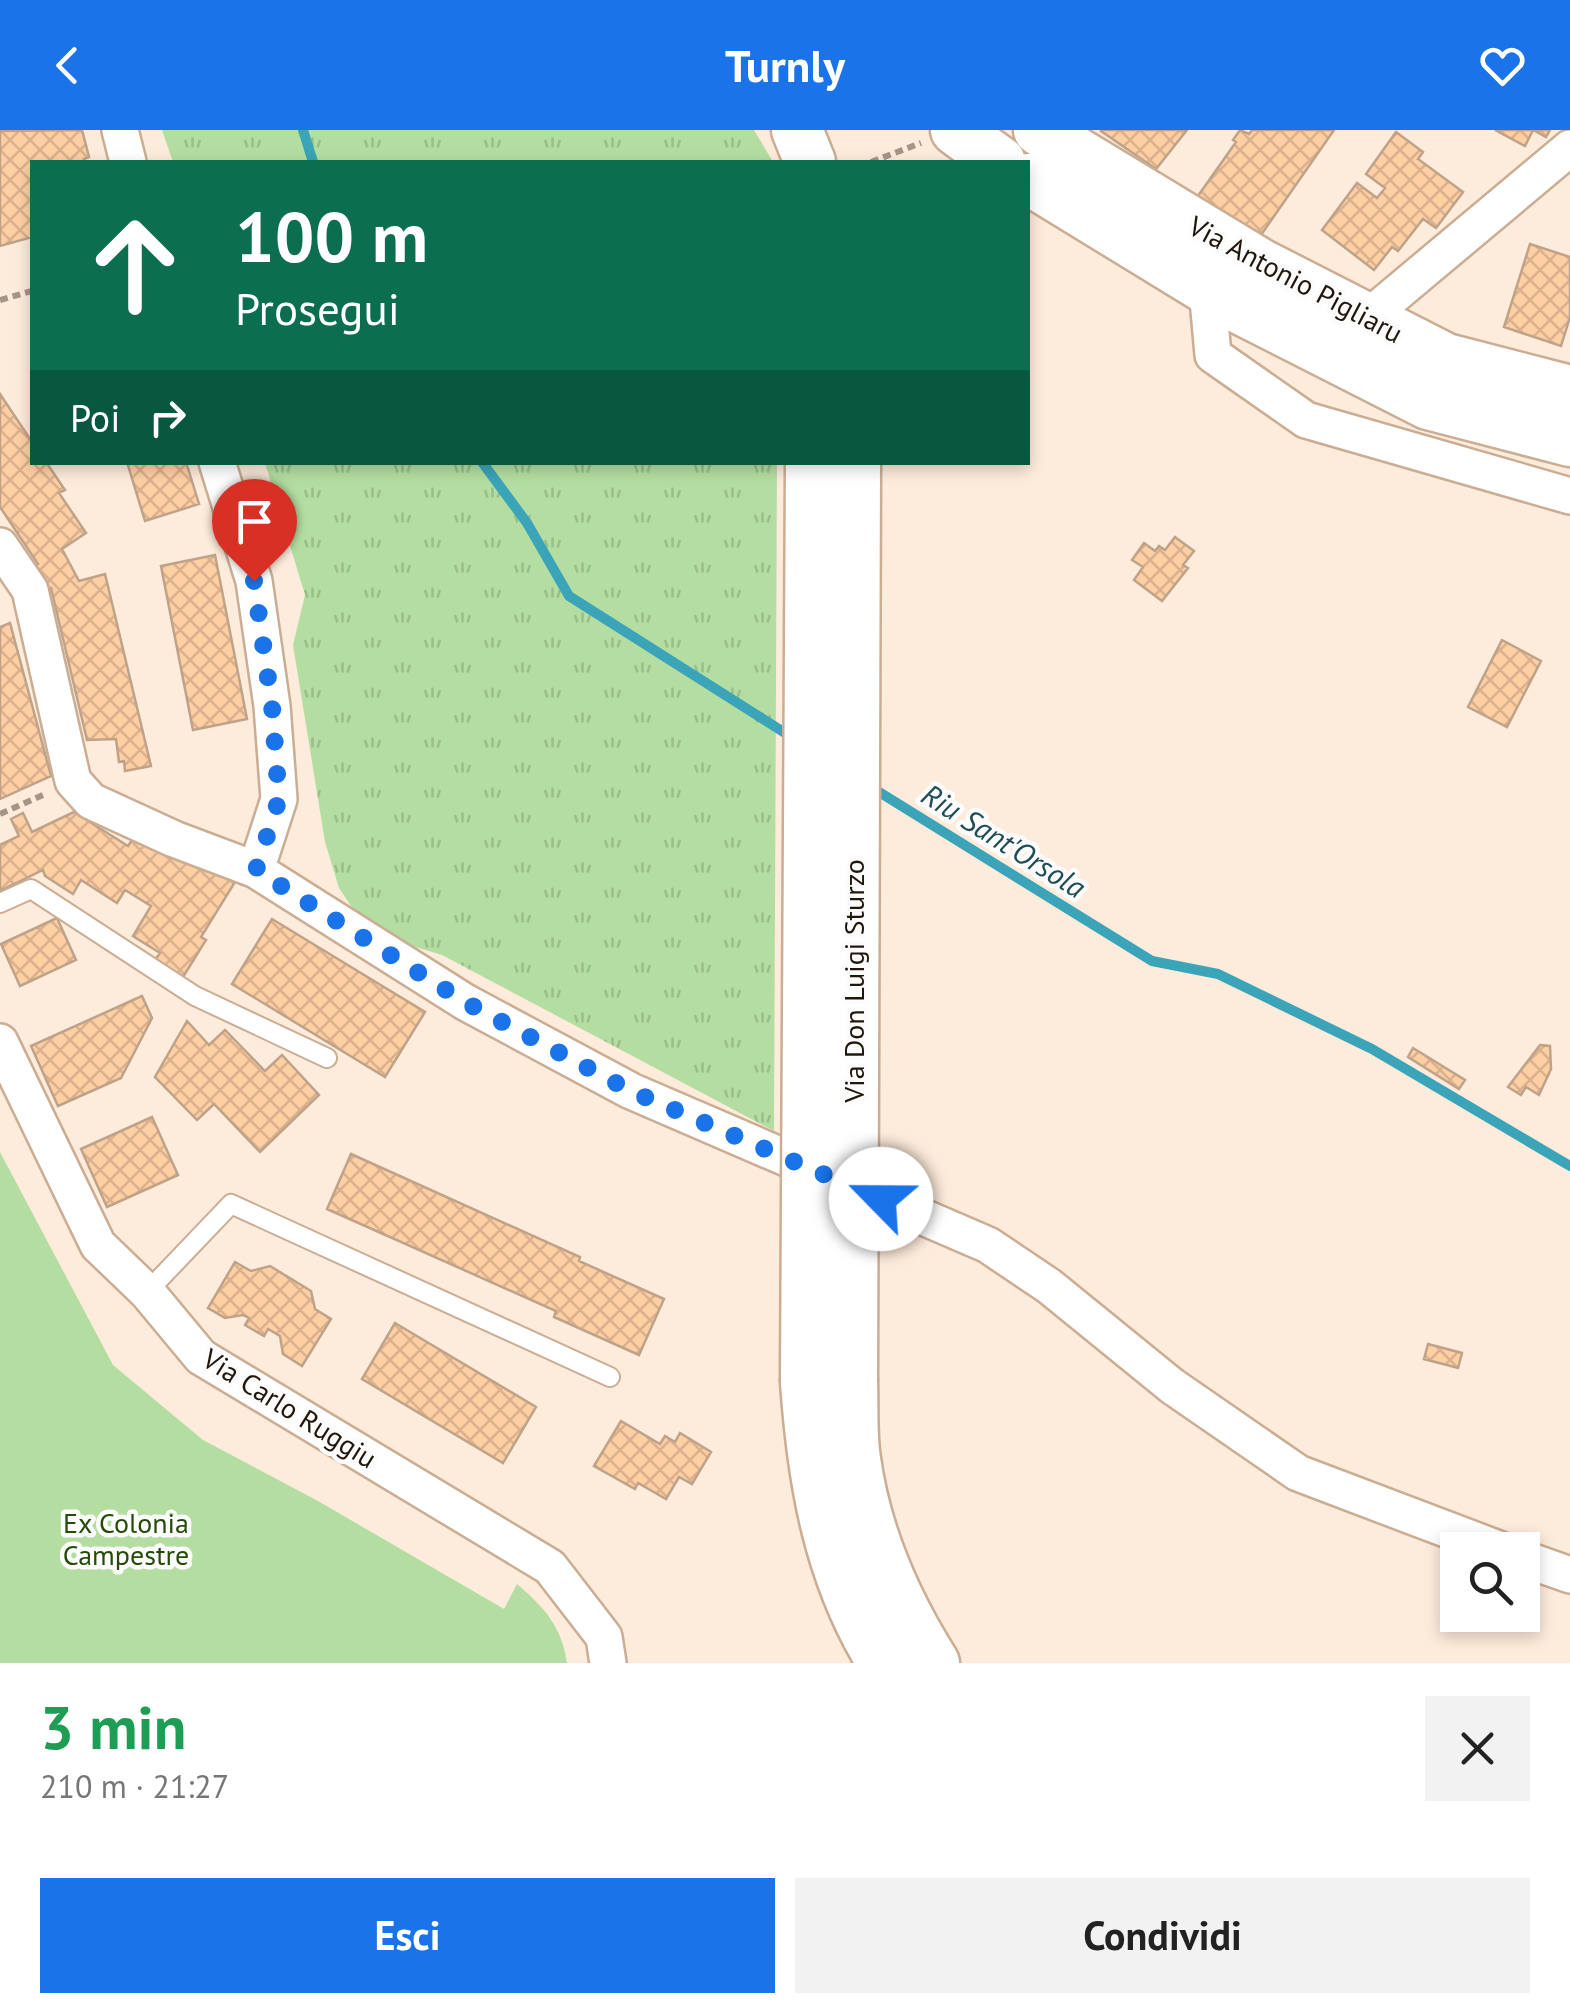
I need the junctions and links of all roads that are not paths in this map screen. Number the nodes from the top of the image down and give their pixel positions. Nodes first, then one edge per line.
1 (120, 130) edge
2 (797, 130) edge
3 (833, 130) edge
4 (1039, 130) edge
5 (945, 132) edge
6 (1570, 148) edge
7 (128, 160) edge
8 (809, 160) edge
9 (839, 160) edge
10 (996, 160) edge
11 (1038, 189) edge
12 (1207, 288) junction
13 (1367, 318) junction
14 (1570, 391) edge
15 (1570, 441) edge
16 (218, 465) edge
17 (811, 465) edge
18 (855, 465) edge
19 (1570, 496) edge
20 (0, 546) edge
21 (256, 870) junction
22 (0, 903) edge
23 (0, 1042) edge
24 (328, 1058) dead end
25 (147, 1292) junction
26 (610, 1378) dead end
27 (829, 1381) junction
28 (1453, 1532) edge
29 (1540, 1564) edge
30 (1570, 1575) edge
31 (608, 1663) edge
32 (884, 1663) edge
33 (934, 1663) edge

1 - 7 street
2 - 8 main road
3 - 9 main road
4 - 13 main road, Via Antonio Pigliaru
5 - 10 main road
6 - 13 street
11 - 12 main road, Via Antonio Pigliaru
12 - 15 main road, Via Antonio Pigliaru
12 - 19 street, Via Antonio Pigliaru
13 - 14 main road, Via Antonio Pigliaru
16 - 21 street
17 - 27 main road, Via Don Luigi Sturzo, bridge
18 - 27 main road, Via Don Luigi Sturzo, bridge
20 - 21 street
21 - 28 street
22 - 24 lane
23 - 25 street, Via Carlo Ruggiu
25 - 26 lane
25 - 31 street, Via Carlo Ruggiu
27 - 32 main road, Via Don Luigi Sturzo
27 - 33 main road, Via Don Luigi Sturzo
29 - 30 street

